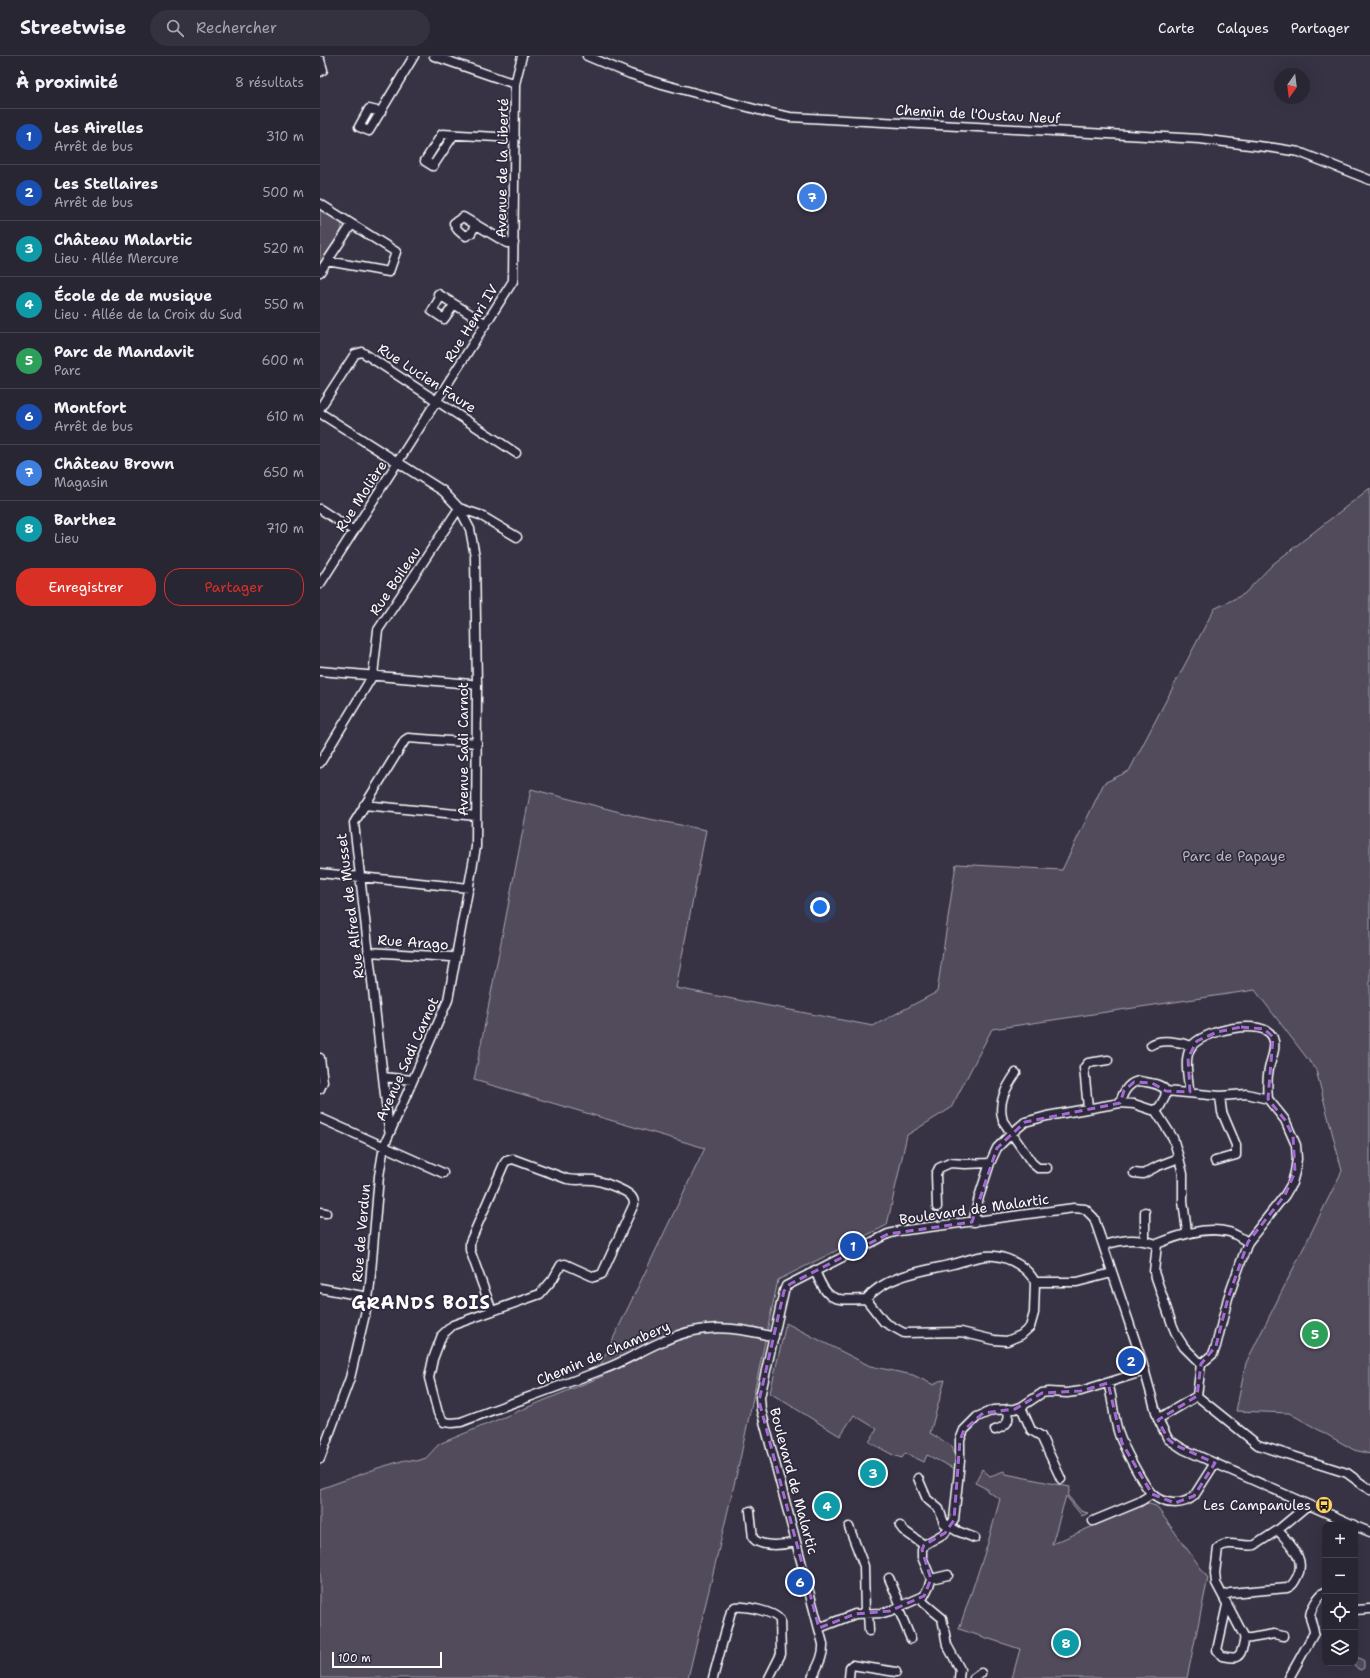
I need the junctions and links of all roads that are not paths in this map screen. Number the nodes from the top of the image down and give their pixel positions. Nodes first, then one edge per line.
1 (414, 56) edge
2 (434, 56) edge
3 (522, 56) edge
4 (587, 56) edge
5 (320, 60) edge
6 (320, 72) edge
7 (515, 84) junction
8 (381, 112) dead end
9 (453, 136) dead end
10 (515, 138) junction
11 (1370, 180) edge
12 (320, 204) edge
13 (352, 224) junction
14 (476, 224) dead end
15 (514, 243) junction
16 (327, 261) junction
17 (320, 272) edge
18 (513, 281) joint
19 (454, 305) junction
20 (486, 324) junction
21 (437, 400) junction
22 (320, 408) edge
23 (320, 413) edge
24 (516, 453) dead end
25 (398, 463) junction
26 (459, 508) junction
27 (320, 510) edge
28 (354, 531) junction
29 (517, 537) dead end
30 (320, 584) edge
31 (320, 671) edge
32 (374, 675) junction
33 (477, 686) junction
34 (477, 743) junction
35 (320, 763) edge
36 (364, 805) junction
37 (476, 816) junction
38 (320, 873) edge
39 (359, 878) junction
40 (469, 888) junction
41 (368, 952) junction
42 (455, 959) junction
43 (1151, 1045) dead end
44 (1192, 1046) junction
45 (320, 1058) edge
46 (1108, 1060) dead end
47 (1016, 1073) dead end
48 (383, 1076) junction
49 (412, 1080) junction
50 (320, 1088) edge
51 (1166, 1091) junction
52 (1189, 1092) junction
53 (1220, 1096) junction
54 (1268, 1099) junction
55 (1120, 1102) junction
56 (1088, 1108) junction
57 (1156, 1110) junction
58 (320, 1118) edge
59 (389, 1131) junction
60 (1012, 1133) junction
61 (384, 1146) junction
62 (1180, 1158) junction
63 (1214, 1161) dead end
64 (990, 1163) junction
65 (1048, 1168) dead end
66 (443, 1173) dead end
67 (1134, 1173) dead end
68 (937, 1208) dead end
69 (1145, 1212) dead end
70 (974, 1222) junction
71 (1187, 1232) junction
72 (1145, 1240) junction
73 (1248, 1242) junction
74 (1157, 1244) junction
75 (1104, 1245) junction
76 (815, 1270) junction
77 (1112, 1273) junction
78 (1035, 1282) junction
79 (320, 1288) edge
80 (368, 1297) junction
81 (866, 1299) junction
82 (492, 1311) junction
83 (774, 1336) junction
84 (1201, 1364) junction
85 (1145, 1371) junction
86 (1108, 1383) junction
87 (1198, 1396) junction
88 (1021, 1407) junction
89 (1008, 1409) junction
90 (1158, 1420) junction
91 (995, 1430) dead end
92 (320, 1459) edge
93 (1215, 1463) junction
94 (918, 1478) dead end
95 (1061, 1480) dead end
96 (1370, 1490) edge
97 (1152, 1494) junction
98 (1308, 1505) junction
99 (750, 1511) dead end
100 (1093, 1521) dead end
101 (1347, 1522) edge
102 (900, 1526) dead end
103 (850, 1527) dead end
104 (951, 1527) junction
105 (1358, 1527) edge
106 (1278, 1530) junction
107 (1370, 1532) edge
108 (975, 1538) dead end
109 (796, 1542) junction
110 (924, 1545) junction
111 (948, 1575) dead end
112 (889, 1578) dead end
113 (931, 1579) junction
114 (1322, 1593) edge
115 (1223, 1596) junction
116 (921, 1598) junction
117 (1227, 1605) junction
118 (899, 1607) junction
119 (1370, 1609) edge
120 (1358, 1610) edge
121 (867, 1613) junction
122 (819, 1628) junction
123 (870, 1631) dead end
124 (1283, 1636) dead end
125 (910, 1639) dead end
126 (1245, 1639) junction
127 (896, 1672) dead end
128 (981, 1673) dead end
129 (960, 1676) edge
130 (713, 1678) edge
131 (770, 1678) edge
132 (812, 1678) edge
133 (849, 1678) edge
134 (968, 1678) edge
135 (974, 1678) edge
136 (1289, 1678) edge

1 - 8 street
2 - 7 street
3 - 7 street, Avenue de la Liberté
4 - 11 street, Chemin de l'Oustau Neuf
5 - 6 street
7 - 10 street, Avenue de la Liberté
9 - 10 street
10 - 15 street, Avenue de la Liberté
12 - 13 street
13 - 16 street
13 - 16 street
14 - 15 street
15 - 18 street, Avenue de la Liberté
16 - 17 street
18 - 20 street, Rue Henri IV
19 - 19 street
19 - 20 street
20 - 21 street, Rue Henri IV
21 - 22 street, Rue Lucien Faure
21 - 24 street, Rue Lucien Faure
21 - 25 street, Rue Henri IV
23 - 25 street, Avenue Sadi Carnot
25 - 26 street, Avenue Sadi Carnot
25 - 28 street, Rue Molière
26 - 29 street
26 - 32 street, Rue Boileau
26 - 33 street, Avenue Sadi Carnot
27 - 28 street
28 - 30 street, Rue Molière
31 - 32 street
32 - 33 street
32 - 35 street
33 - 34 street, Avenue Sadi Carnot
34 - 36 street, Rue Alfred de Musset
34 - 37 street, Avenue Sadi Carnot
36 - 37 street
36 - 39 street, Rue Alfred de Musset
37 - 40 street, Avenue Sadi Carnot
38 - 39 street
39 - 40 street
39 - 41 street, Rue Alfred de Musset
40 - 42 street, Avenue Sadi Carnot
41 - 42 street, Rue Arago
41 - 48 street, Rue Alfred de Musset
42 - 49 street, Avenue Sadi Carnot
43 - 44 street
44 - 52 street
44 - 54 street
45 - 50 street
46 - 56 street
47 - 60 street
48 - 49 street
48 - 59 street, Rue Alfred de Musset
49 - 59 street, Avenue Sadi Carnot
51 - 52 street
51 - 55 street
51 - 57 street
52 - 53 street
53 - 54 street
53 - 63 street
54 - 73 street
55 - 56 street
55 - 57 street
56 - 60 street
57 - 62 street
58 - 61 street
59 - 61 street, Avenue Sadi Carnot
60 - 64 street
60 - 65 street
61 - 66 street
61 - 80 street, Rue de Verdun
62 - 67 street
62 - 71 street
64 - 68 street
64 - 70 street
69 - 72 street
70 - 75 street, Boulevard de Malartic
70 - 76 street, Boulevard de Malartic
71 - 73 street
71 - 74 street
72 - 74 street
72 - 75 street
73 - 84 street
74 - 84 street
75 - 77 street, Boulevard de Malartic
76 - 81 street
76 - 83 street, Boulevard de Malartic
77 - 78 street
77 - 85 street, Boulevard de Malartic
78 - 81 street
78 - 81 street
79 - 80 street
80 - 92 street, Rue de Verdun
82 - 82 street
82 - 83 street, Chemin de Chambery
83 - 109 street, Boulevard de Malartic
84 - 87 street
85 - 86 street
85 - 90 street, Boulevard de Malartic
86 - 88 street
86 - 97 street
87 - 90 street
87 - 96 street
88 - 89 street
88 - 95 street
89 - 91 street
89 - 104 street
90 - 93 street, Boulevard de Malartic
93 - 97 street
93 - 98 street, Boulevard de Malartic
94 - 104 street
97 - 100 street
98 - 101 street, Boulevard de Malartic
98 - 106 street
99 - 109 street
102 - 110 street
103 - 121 street
104 - 108 street
104 - 110 street
105 - 107 street, Boulevard de Malartic
106 - 115 street
106 - 115 street
109 - 122 street, Boulevard de Malartic
110 - 113 street
111 - 113 street
112 - 118 street
113 - 116 street
114 - 136 street
115 - 117 street
116 - 118 street
116 - 129 street
117 - 126 street
117 - 126 street
118 - 121 street
118 - 125 street
119 - 120 street
121 - 122 street
121 - 123 street
122 - 132 street, Boulevard de Malartic
124 - 126 street
127 - 133 street
128 - 135 street
129 - 134 street
130 - 131 street

